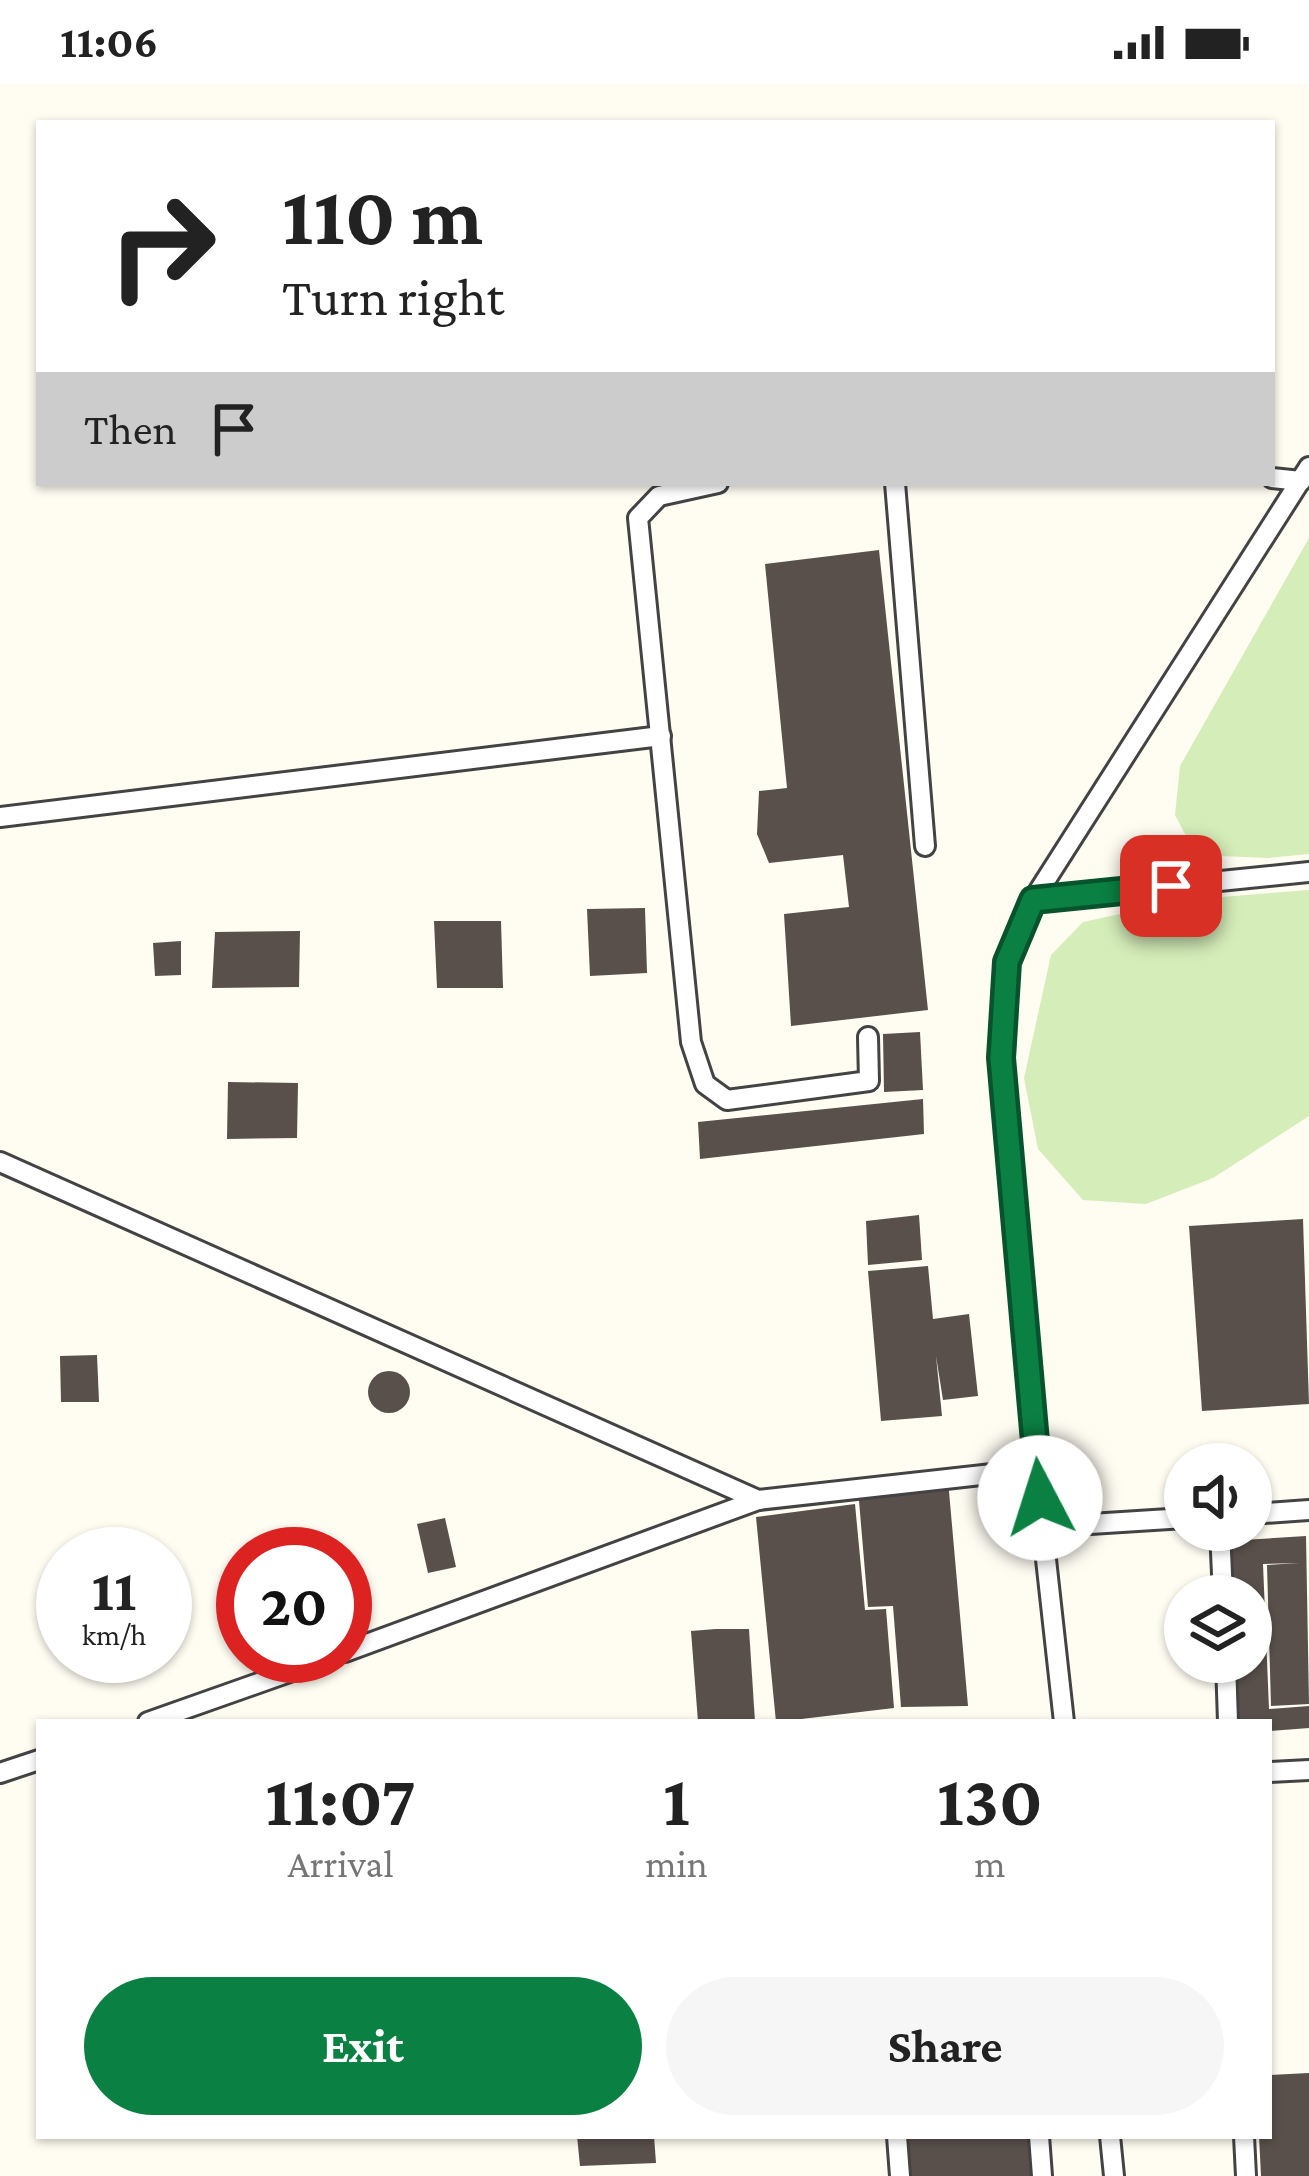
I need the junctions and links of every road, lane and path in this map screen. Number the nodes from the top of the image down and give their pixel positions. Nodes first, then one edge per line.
1 (1305, 474) edge
2 (1275, 478) edge
3 (704, 486) edge
4 (895, 486) edge
5 (661, 736) junction
6 (0, 817) edge
7 (925, 846) dead end
8 (1309, 872) edge
9 (1033, 900) junction
10 (868, 1037) dead end
11 (0, 1162) edge
12 (1036, 1469) junction
13 (758, 1500) junction
14 (1309, 1510) edge
15 (1272, 1513) edge
16 (1164, 1519) edge
17 (1042, 1527) junction
18 (372, 1642) edge
19 (258, 1683) edge
20 (1227, 1683) edge
21 (156, 1719) edge
22 (1064, 1719) edge
23 (1228, 1719) edge
24 (36, 1761) edge
25 (1309, 1770) edge
26 (1272, 1772) edge
27 (0, 1773) edge
28 (896, 2139) edge
29 (1039, 2139) edge
30 (1109, 2139) edge
31 (1244, 2139) edge
32 (900, 2176) edge
33 (1042, 2176) edge
34 (1114, 2176) edge
35 (1246, 2176) edge

1 - 2 lane
1 - 9 lane
3 - 5 lane
4 - 7 lane
5 - 6 lane
5 - 10 lane
8 - 9 lane
9 - 12 lane
11 - 13 lane
12 - 13 lane
12 - 17 lane
13 - 18 lane
14 - 15 lane
16 - 17 lane
17 - 22 lane
19 - 21 lane
20 - 23 lane
24 - 27 lane
25 - 26 lane
28 - 32 lane
29 - 33 lane
30 - 34 lane
31 - 35 lane

